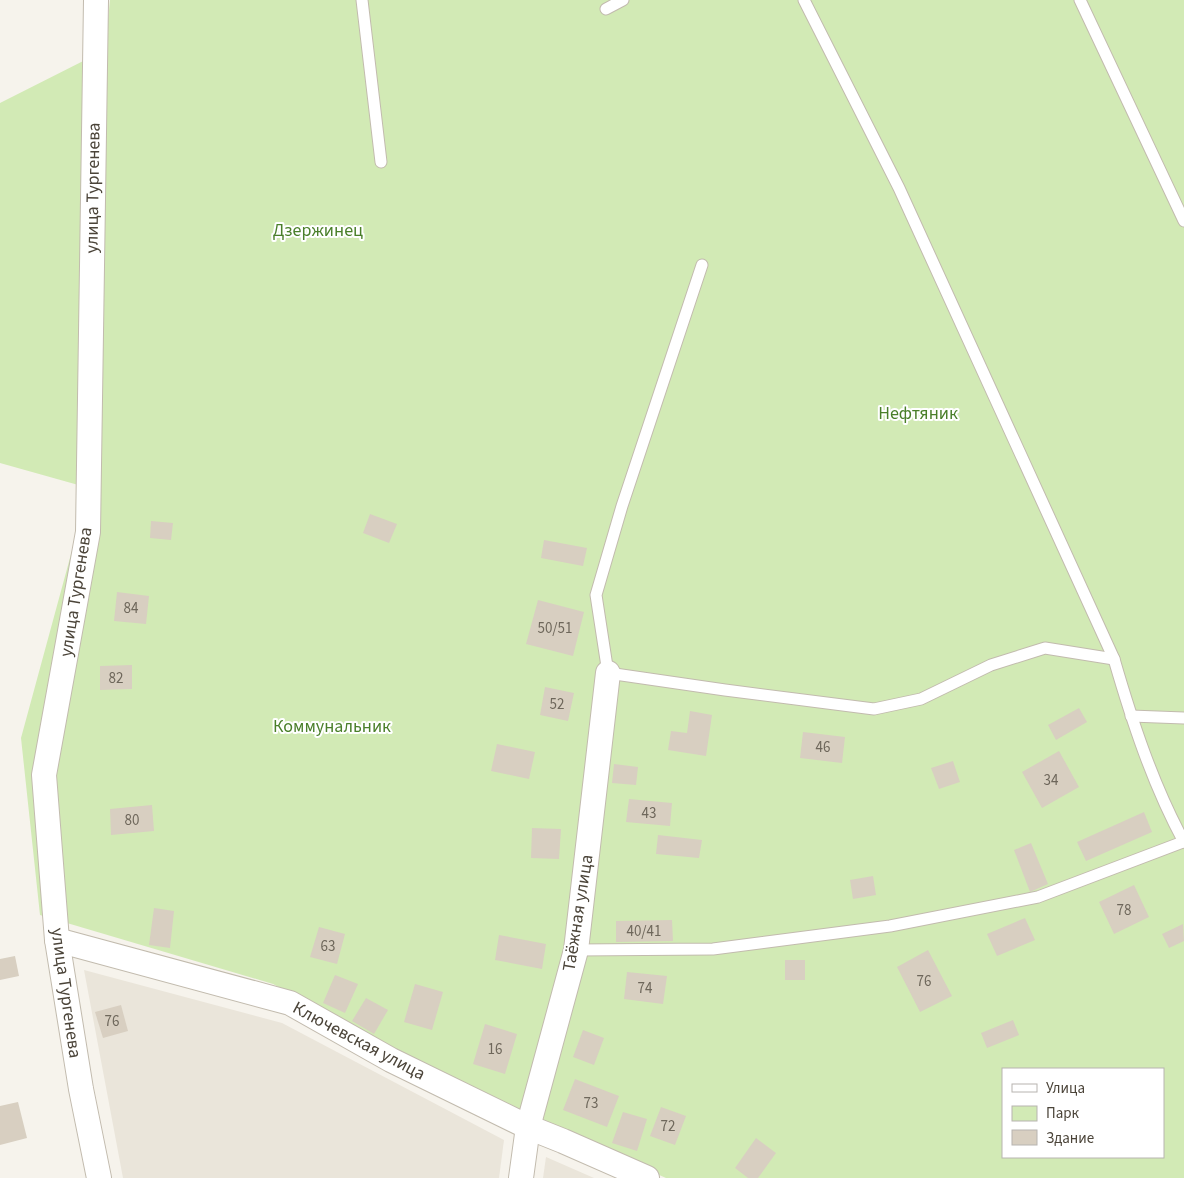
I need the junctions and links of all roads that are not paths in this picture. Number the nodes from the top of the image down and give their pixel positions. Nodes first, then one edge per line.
1 (96, 0) edge
2 (362, 0) edge
3 (623, 0) edge
4 (804, 0) edge
5 (1080, 0) edge
6 (606, 8) dead end
7 (381, 162) dead end
8 (1184, 221) edge
9 (702, 265) dead end
10 (1114, 659) junction
11 (608, 673) junction
12 (1131, 716) junction
13 (1184, 718) edge
14 (1184, 842) edge
15 (57, 940) junction
16 (576, 950) junction
17 (528, 1127) junction
18 (99, 1178) edge
19 (521, 1178) edge
20 (648, 1178) edge

1 - 15 street, улица Тургенева
2 - 7 lane
3 - 6 lane
4 - 10 lane
5 - 8 lane
9 - 11 lane
10 - 11 lane
10 - 12 lane
11 - 16 street, Таёжная улица
12 - 13 lane
12 - 14 lane
14 - 16 lane
15 - 17 street, Ключевская улица
15 - 18 street, улица Тургенева
16 - 17 street, Таёжная улица
17 - 19 street, Таёжная улица
17 - 20 street, Ключевская улица

